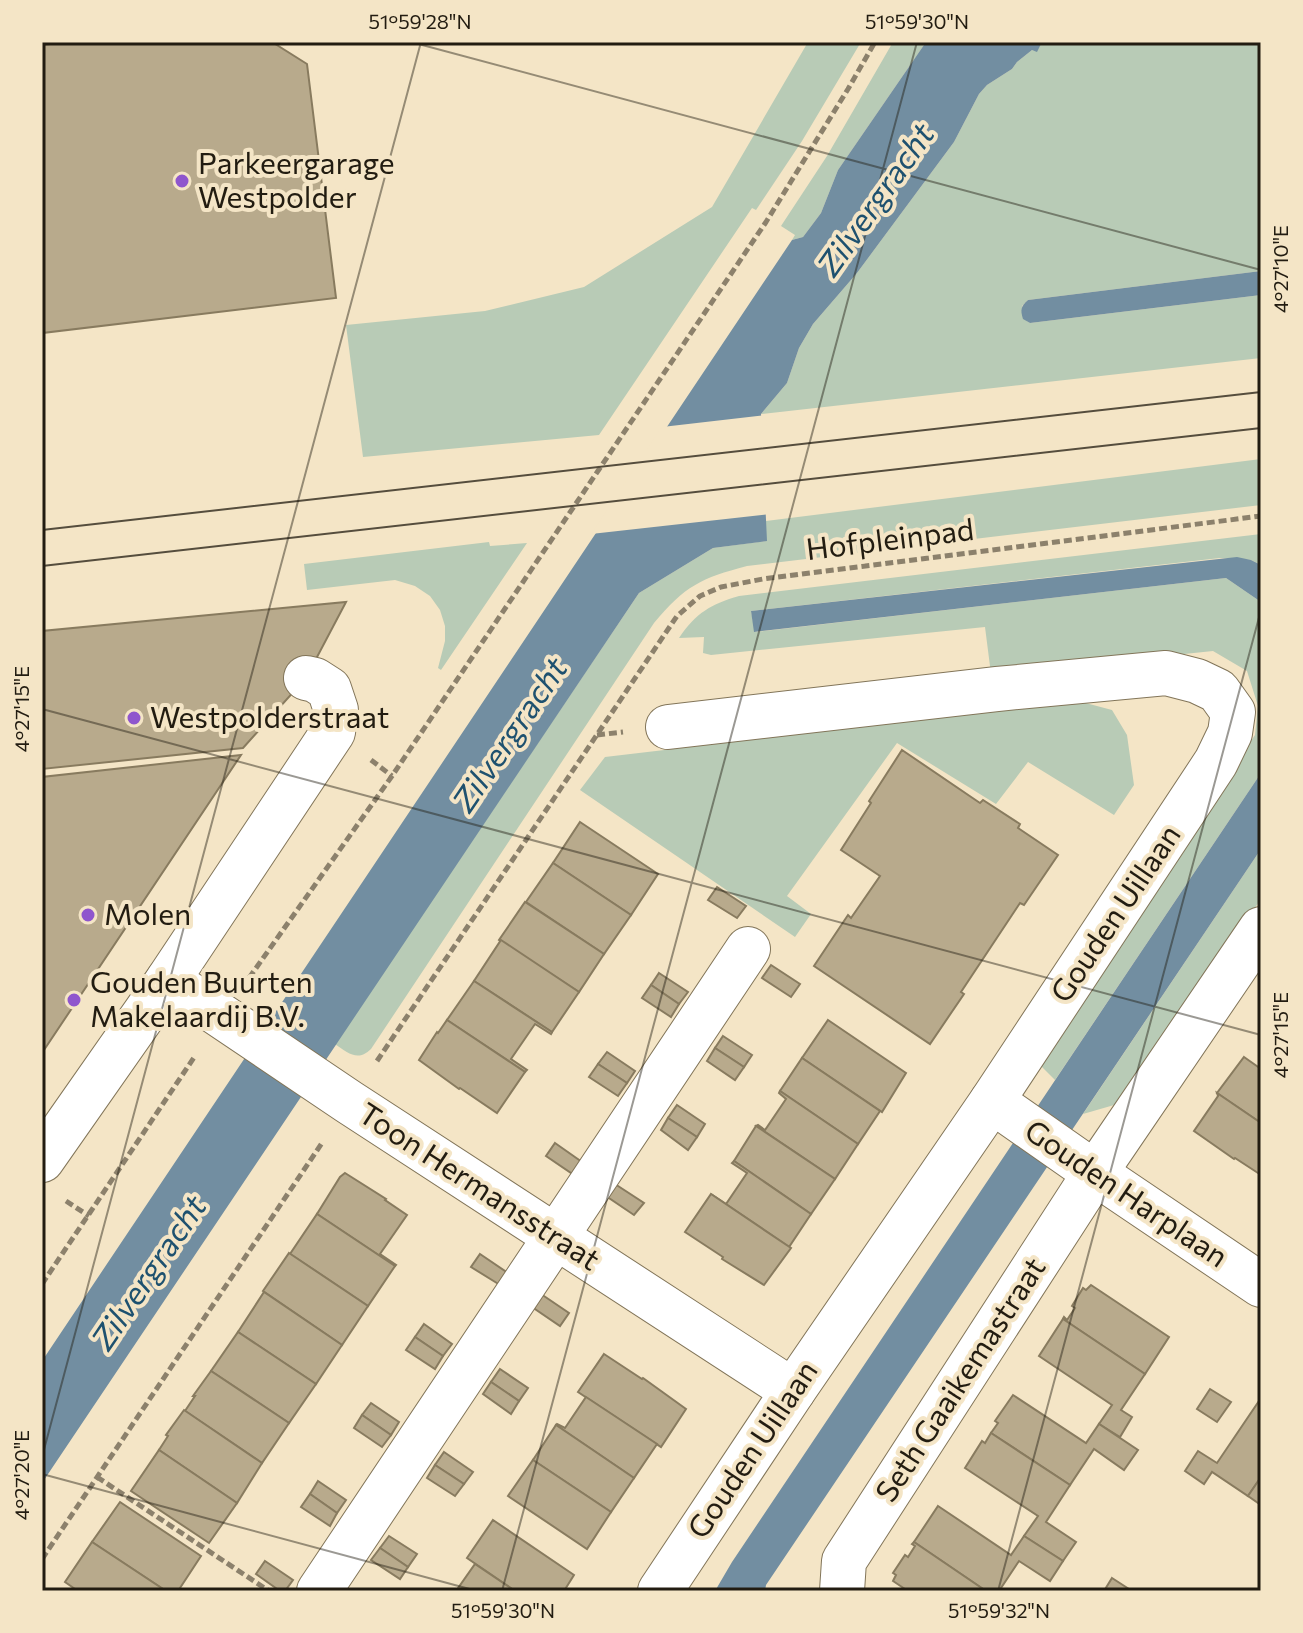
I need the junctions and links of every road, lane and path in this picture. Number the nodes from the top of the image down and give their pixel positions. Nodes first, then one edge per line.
1 (875, 42) edge
2 (1261, 516) edge
3 (306, 678) dead end
4 (668, 727) dead end
5 (1261, 929) edge
6 (748, 949) dead end
7 (168, 980) junction
8 (233, 1025) junction
9 (336, 1093) junction
10 (1003, 1109) junction
11 (42, 1160) edge
12 (1081, 1163) junction
13 (555, 1237) junction
14 (42, 1284) edge
15 (1261, 1285) edge
16 (793, 1391) junction
17 (97, 1477) junction
18 (42, 1559) edge
19 (269, 1591) edge
20 (319, 1591) edge
21 (660, 1591) edge
22 (842, 1591) edge

1 - 8 path
2 - 9 path, Hofpleinpad
3 - 7 street
4 - 10 street, Gouden Uillaan
5 - 12 street, Seth Gaaikemastraat
6 - 13 street
7 - 8 street, Toon Hermansstraat
7 - 11 street
8 - 9 street, Toon Hermansstraat
8 - 14 path
9 - 13 street, Toon Hermansstraat
9 - 17 path
10 - 12 street, Gouden Harplaan
10 - 16 street, Gouden Uillaan
12 - 15 street, Gouden Harplaan
12 - 22 street, Seth Gaaikemastraat
13 - 16 street, Toon Hermansstraat
13 - 20 street
16 - 21 street, Gouden Uillaan
17 - 18 path
17 - 19 path

